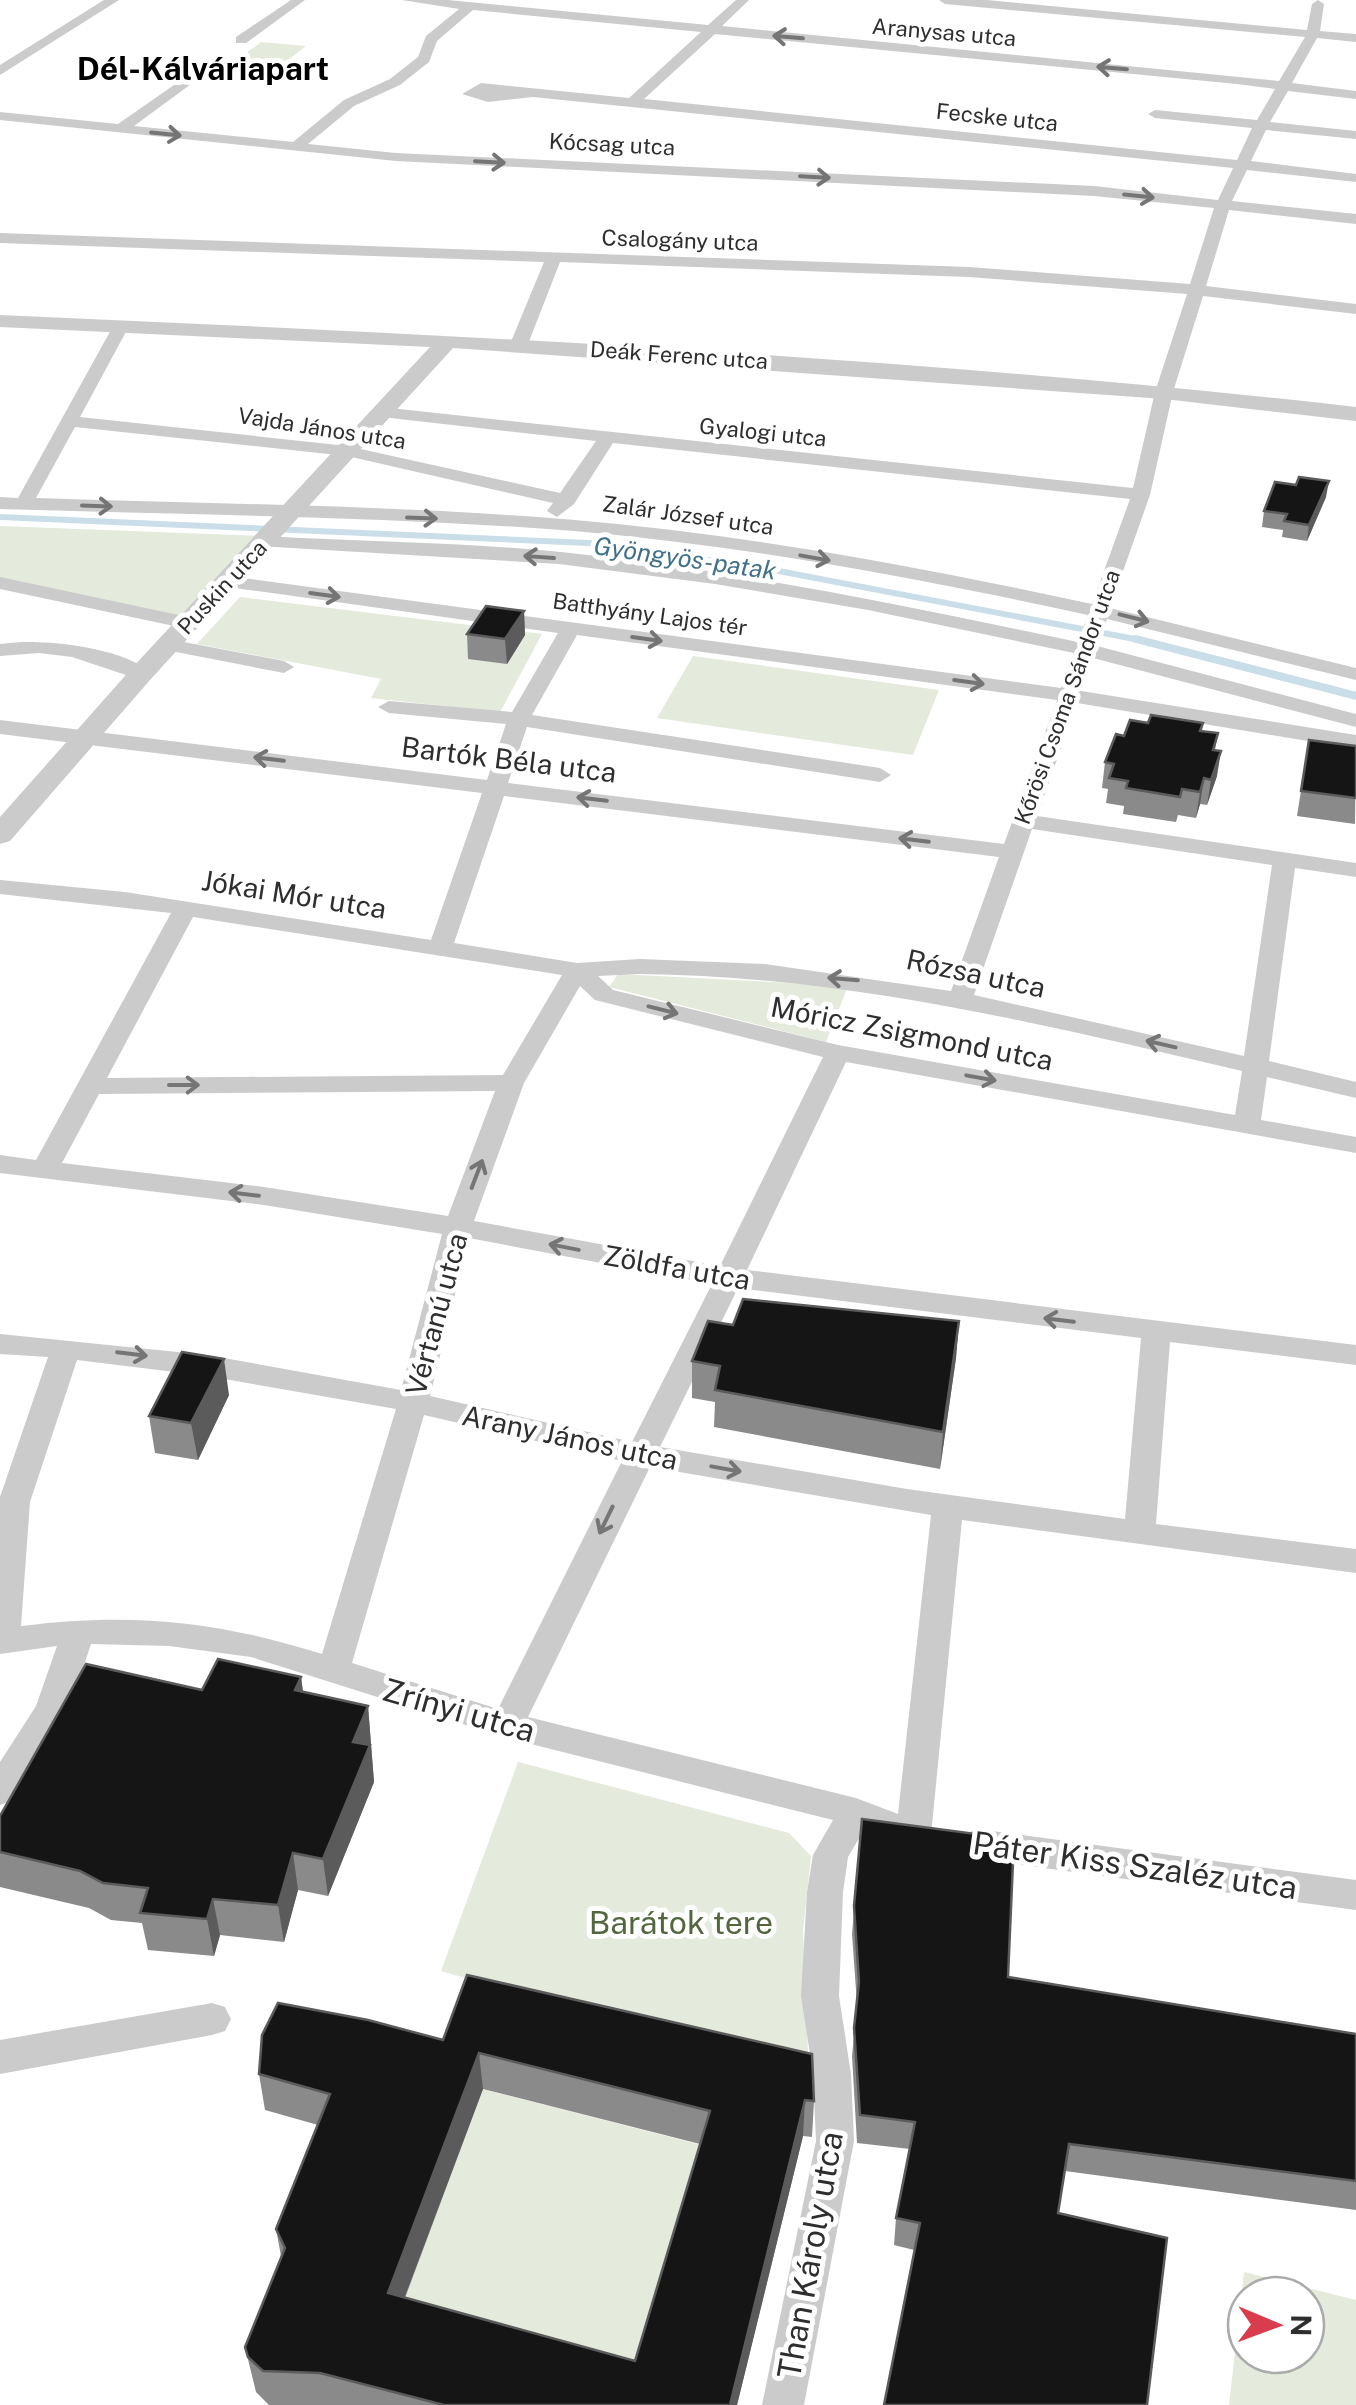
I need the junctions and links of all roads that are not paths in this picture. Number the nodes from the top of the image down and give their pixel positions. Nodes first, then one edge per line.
1 (113, 0) edge
2 (299, 0) edge
3 (408, 0) edge
4 (743, 0) edge
5 (945, 0) edge
6 (1318, 4) dead end
7 (470, 6) junction
8 (712, 30) junction
9 (1313, 34) junction
10 (1356, 38) edge
11 (241, 40) dead end
12 (0, 71) edge
13 (197, 72) dead end
14 (1284, 85) junction
15 (536, 92) dead end
16 (1356, 95) edge
17 (633, 102) junction
18 (1156, 114) dead end
19 (0, 116) edge
20 (1261, 125) junction
21 (120, 129) junction
22 (1356, 135) edge
23 (294, 148) junction
24 (1243, 165) junction
25 (1356, 178) edge
26 (1223, 205) junction
27 (1356, 219) edge
28 (0, 238) edge
29 (554, 258) junction
30 (1195, 289) junction
31 (1356, 309) edge
32 (0, 321) edge
33 (120, 328) junction
34 (447, 341) junction
35 (519, 344) junction
36 (1164, 392) junction
37 (381, 412) junction
38 (1356, 414) edge
39 (66, 421) junction
40 (608, 439) junction
41 (346, 451) junction
42 (1141, 495) junction
43 (567, 500) junction
44 (0, 503) edge
45 (24, 504) junction
46 (290, 514) junction
47 (547, 523) junction
48 (266, 540) junction
49 (228, 582) junction
50 (0, 583) edge
51 (1098, 613) junction
52 (188, 623) junction
53 (570, 628) junction
54 (168, 645) junction
55 (1084, 647) junction
56 (0, 650) edge
57 (284, 666) dead end
58 (141, 674) junction
59 (1356, 674) edge
60 (1066, 695) junction
61 (389, 707) dead end
62 (519, 720) junction
63 (1356, 721) edge
64 (0, 727) edge
65 (85, 737) junction
66 (1356, 742) edge
67 (880, 775) dead end
68 (499, 787) junction
69 (1022, 821) junction
70 (0, 835) edge
71 (1011, 852) junction
72 (1284, 860) junction
73 (1356, 870) edge
74 (0, 886) edge
75 (186, 908) junction
76 (441, 947) junction
77 (577, 970) junction
78 (960, 999) junction
79 (838, 1052) junction
80 (1256, 1065) junction
81 (512, 1084) junction
82 (87, 1086) junction
83 (1356, 1090) edge
84 (1247, 1126) junction
85 (1356, 1145) edge
86 (0, 1164) edge
87 (45, 1169) junction
88 (458, 1227) junction
89 (732, 1278) junction
90 (1156, 1332) junction
91 (0, 1344) edge
92 (66, 1348) junction
93 (1356, 1355) edge
94 (412, 1402) junction
95 (638, 1454) junction
96 (948, 1509) junction
97 (1140, 1533) junction
98 (1356, 1561) edge
99 (79, 1631) junction
100 (2, 1641) edge
101 (333, 1672) junction
102 (508, 1726) junction
103 (0, 1790) edge
104 (856, 1812) junction
105 (913, 1835) junction
106 (1356, 1895) edge
107 (212, 2019) dead end
108 (0, 2057) edge
109 (784, 2405) edge

1 - 12 street
2 - 11 street
3 - 7 street, Aranysas utca
4 - 8 street
5 - 9 street
6 - 9 street
7 - 8 street, Aranysas utca
7 - 23 street
14 -> 8 street, Aranysas utca
8 - 17 street
9 - 10 street
9 - 14 street, Kőrösi Csoma Sándor utca
13 - 21 street
14 - 16 street, Aranysas utca
14 - 20 street, Kőrösi Csoma Sándor utca
15 - 17 street, Fecske utca
17 - 24 street, Fecske utca
18 - 20 street
19 - 21 street, Kócsag utca
20 - 22 street
20 - 24 street, Kőrösi Csoma Sándor utca
21 -> 23 street, Kócsag utca
23 -> 26 street, Kócsag utca
24 - 25 street, Fecske utca
24 - 26 street, Kőrösi Csoma Sándor utca
26 - 27 street, Kócsag utca
26 - 30 street, Kőrösi Csoma Sándor utca
28 - 29 street, Csalogány utca
29 - 30 street, Csalogány utca
29 - 35 street
30 - 31 street, Csalogány utca
30 - 36 street, Kőrösi Csoma Sándor utca
32 - 33 street, Deák Ferenc utca
33 - 34 street, Deák Ferenc utca
33 - 39 street
34 - 35 street, Deák Ferenc utca
34 - 37 street, Puskin utca
35 - 36 street, Deák Ferenc utca
36 - 38 street, Deák Ferenc utca
36 - 42 street, Kőrösi Csoma Sándor utca
37 - 40 street, Gyalogi utca
37 - 41 street, Puskin utca
39 - 41 street, Vajda János utca
39 - 45 street
40 - 42 street, Gyalogi utca
40 - 43 street
41 - 43 street, Vajda János utca
41 - 46 street, Puskin utca
42 - 51 street, Kőrösi Csoma Sándor utca
43 - 47 street
44 - 45 street, Zalár József utca
45 -> 46 street, Zalár József utca
46 -> 47 street, Zalár József utca
46 - 48 street, Puskin utca
47 -> 51 street, Zalár József utca
48 - 49 street, Puskin utca
55 -> 48 street, Batthyány Lajos tér
49 - 52 street, Puskin utca
49 -> 53 street, Batthyány Lajos tér
50 - 52 street
51 - 55 street, Kőrösi Csoma Sándor utca
51 -> 59 street, Zalár József utca
52 - 54 street, Puskin utca
53 -> 60 street, Batthyány Lajos tér
53 - 62 street
54 - 57 street
54 - 58 street, Puskin utca
55 - 60 street, Kőrösi Csoma Sándor utca
55 - 63 street, Batthyány Lajos tér
56 - 58 street
58 - 65 street, Puskin utca
60 - 66 street, Batthyány Lajos tér
60 - 69 street, Kőrösi Csoma Sándor utca
61 - 62 street
62 - 67 street
62 - 68 street
64 - 65 street, Bartók Béla utca
68 -> 65 street, Bartók Béla utca
65 - 70 street, Puskin utca
71 -> 68 street, Bartók Béla utca
68 - 76 street
69 - 71 street, Kőrösi Csoma Sándor utca
69 - 72 street
71 - 78 street, Kőrösi Csoma Sándor utca
72 - 73 street
72 - 80 street
74 - 75 street, Jókai Mór utca
75 - 76 street, Jókai Mór utca
75 - 82 street
76 - 77 street, Jókai Mór utca
78 -> 77 street, Rózsa utca
77 -> 79 street, Móricz Zsigmond utca
77 - 81 street, Vértanú utca
80 -> 78 street, Rózsa utca
79 -> 84 street, Móricz Zsigmond utca
79 - 89 street
80 - 83 street, Rózsa utca
80 - 84 street
82 -> 81 street
88 -> 81 street, Vértanú utca
82 - 87 street
84 - 85 street, Móricz Zsigmond utca
86 - 87 street, Zöldfa utca
88 -> 87 street, Zöldfa utca
89 -> 88 street, Zöldfa utca
88 - 94 street, Vértanú utca
90 -> 89 street, Zöldfa utca
89 - 95 street
90 - 93 street, Zöldfa utca
90 - 97 street
91 - 92 street, Arany János utca
92 -> 94 street, Arany János utca
92 - 100 street
94 - 95 street, Arany János utca
94 - 101 street, Vértanú utca
95 -> 96 street, Arany János utca
95 -> 102 street
96 - 97 street, Arany János utca
96 - 105 street
97 - 98 street, Arany János utca
99 - 100 street, Zrínyi utca
99 - 101 street, Zrínyi utca
99 - 103 street
101 - 102 street, Zrínyi utca
102 - 104 street, Zrínyi utca
104 - 105 street, Zrínyi utca
104 - 109 street, Than Károly utca
105 - 106 street, Páter Kiss Szaléz utca
107 - 108 street

